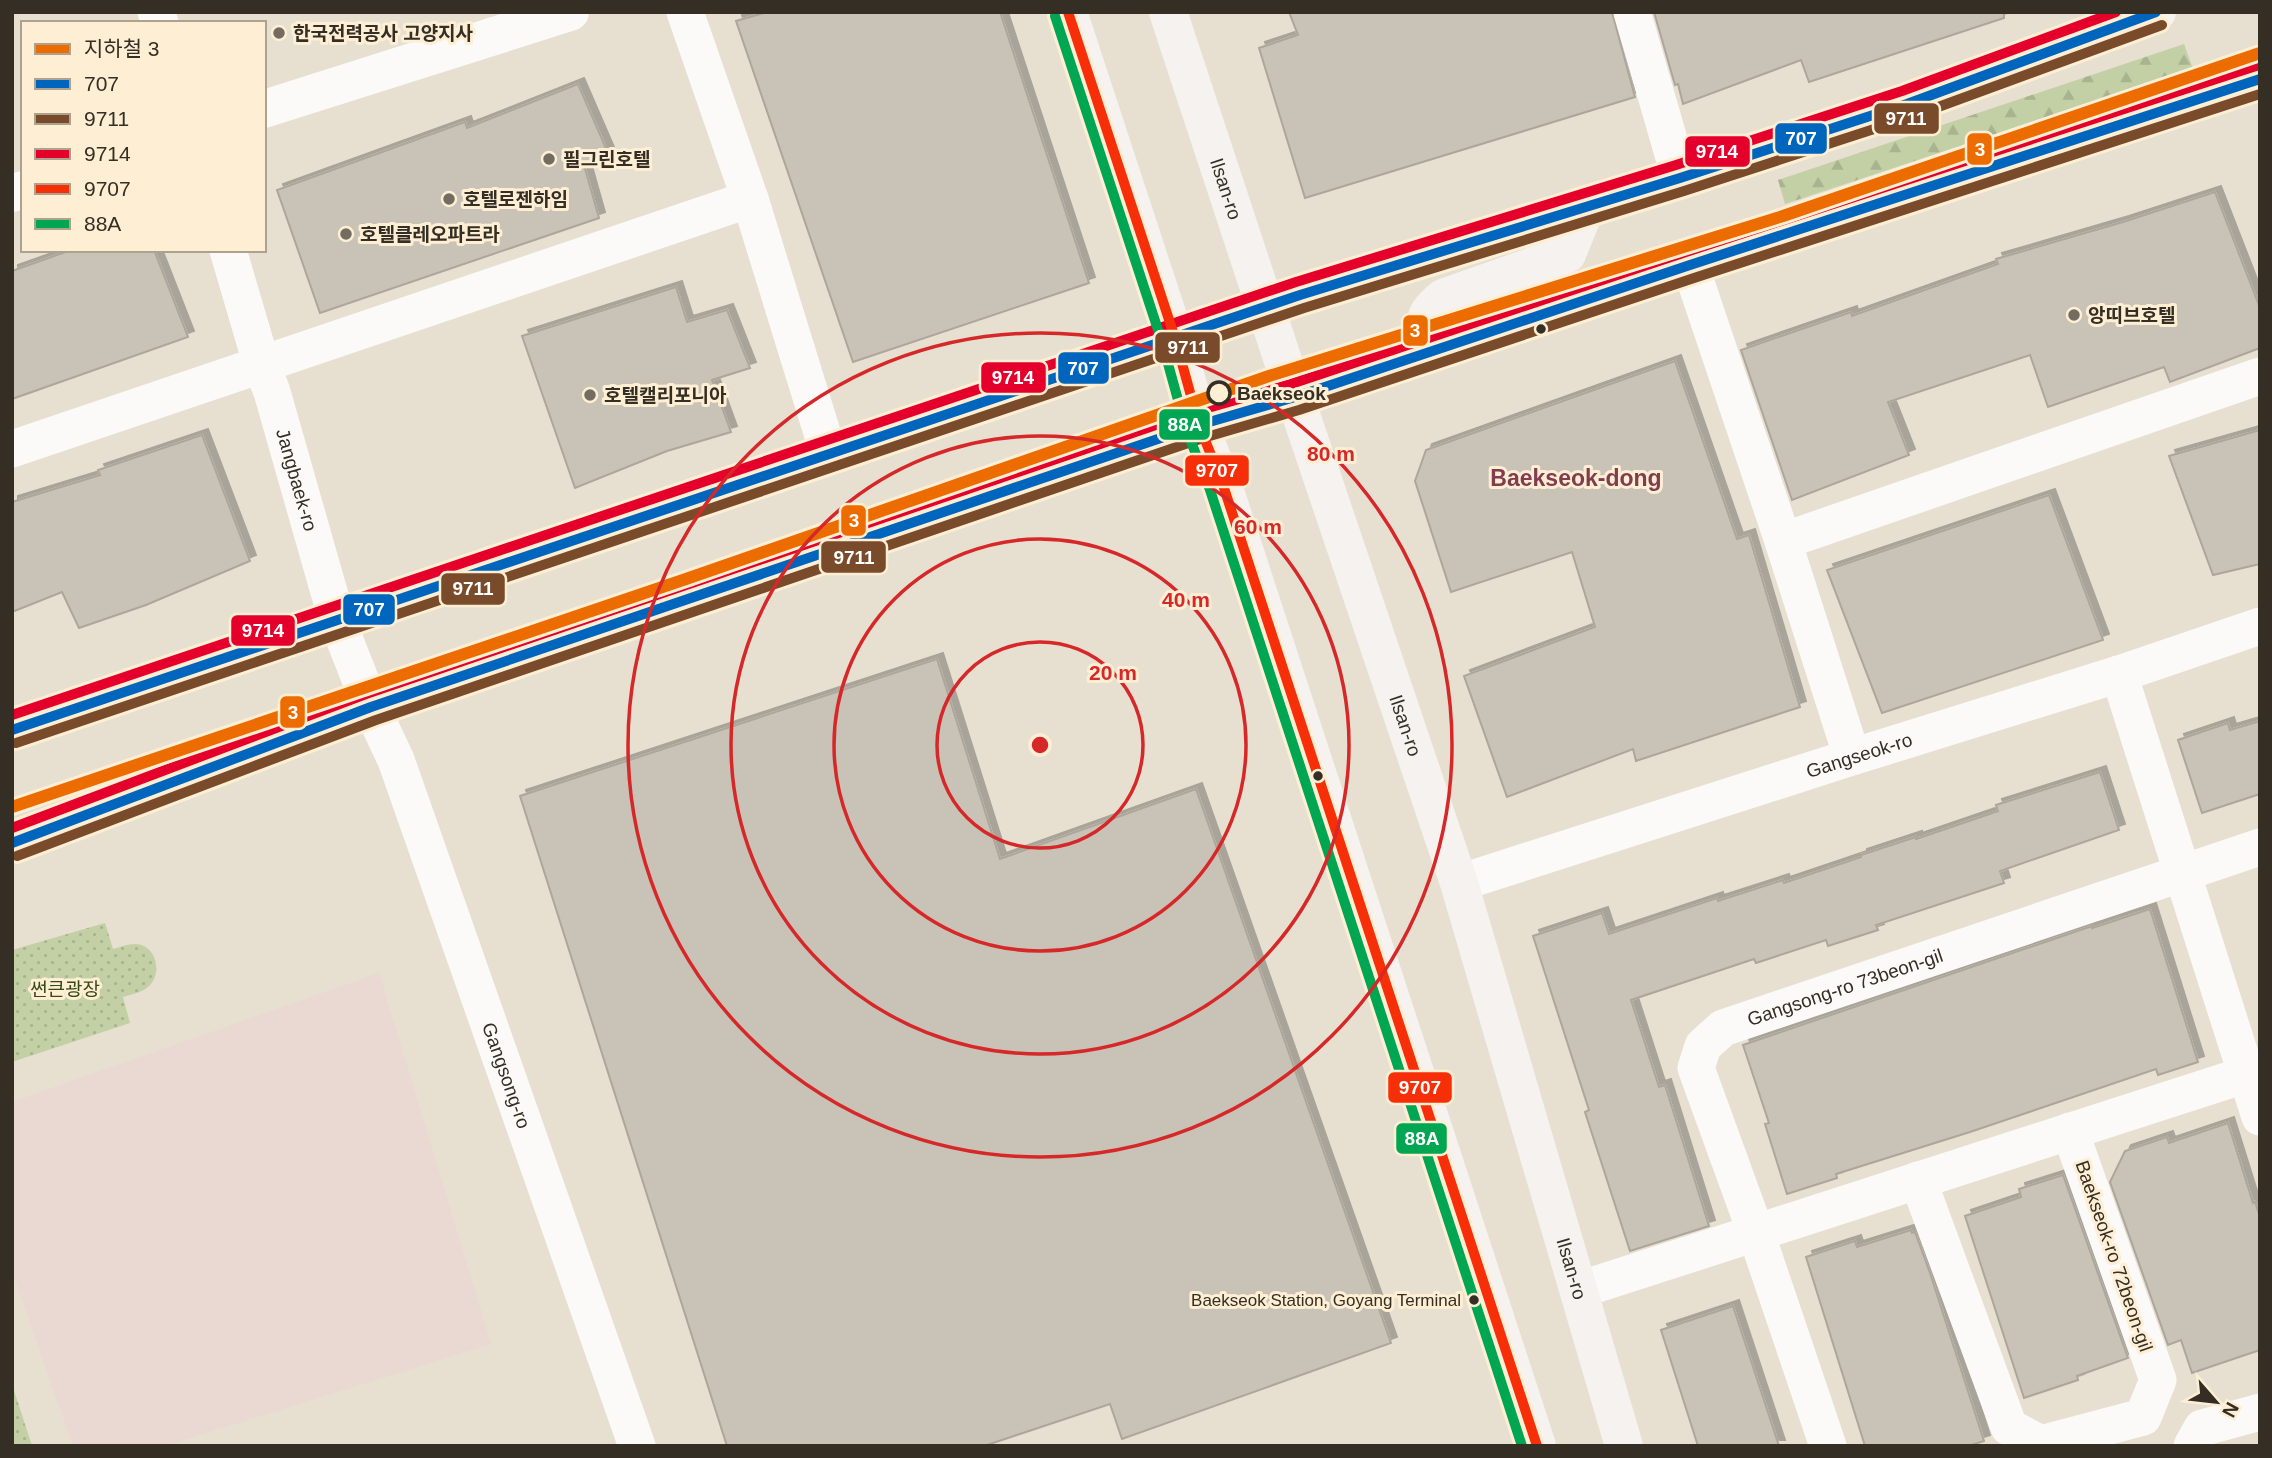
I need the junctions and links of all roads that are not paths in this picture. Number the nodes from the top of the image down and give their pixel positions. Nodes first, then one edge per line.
1 (570, 12) edge
2 (685, 12) edge
3 (1068, 12) edge
4 (1168, 12) edge
5 (1632, 12) edge
6 (2157, 12) edge
7 (2260, 79) edge
8 (266, 108) edge
9 (1680, 178) junction
10 (750, 199) junction
11 (1586, 207) junction
12 (229, 252) edge
13 (1690, 265) junction
14 (1265, 307) junction
15 (1175, 338) junction
16 (1433, 351) junction
17 (262, 366) junction
18 (2260, 376) edge
19 (1295, 397) junction
20 (1199, 425) junction
21 (12, 449) edge
22 (828, 455) junction
23 (1783, 541) junction
24 (337, 620) junction
25 (2260, 626) edge
26 (2119, 674) junction
27 (371, 707) junction
28 (12, 730) edge
29 (1852, 757) junction
30 (12, 843) edge
31 (2260, 847) edge
32 (2182, 873) junction
33 (1459, 883) junction
34 (2253, 1072) edge
35 (2260, 1118) edge
36 (2070, 1131) junction
37 (1918, 1181) junction
38 (1756, 1233) junction
39 (1579, 1290) junction
40 (2260, 1412) edge
41 (637, 1446) edge
42 (1537, 1446) edge
43 (1624, 1446) edge
44 (1828, 1446) edge
45 (2192, 1446) edge

1 - 8 street
2 - 10 street
3 - 15 main road
4 - 14 main road, Ilsan-ro
5 - 9 street
6 - 9 main road
7 - 13 main road
9 - 11 main road
10 - 17 street
10 - 22 street
11 - 14 main road
11 - 16 main road
12 - 17 street, Jangbaek-ro
13 - 16 main road
13 - 23 street
14 - 15 main road
14 - 19 main road, Ilsan-ro
15 - 20 main road
15 - 22 main road
16 - 19 main road
17 - 21 street
17 - 24 street, Jangbaek-ro
18 - 23 street
19 - 20 main road
19 - 33 main road, Ilsan-ro
20 - 27 main road
20 - 42 main road
22 - 24 main road
23 - 29 street
24 - 27 street, Jangbaek-ro
24 - 28 main road
25 - 26 street, Gangseok-ro
26 - 29 street, Gangseok-ro
26 - 32 street
27 - 30 main road
27 - 41 street, Gangsong-ro
29 - 33 street, Gangseok-ro
31 - 32 street, Gangsong-ro 73beon-gil
32 - 34 street
32 - 38 street, Gangsong-ro 73beon-gil
33 - 39 main road, Ilsan-ro
34 - 35 street
34 - 36 street
36 - 37 street
36 - 37 street, Baekseok-ro 72beon-gil
37 - 38 street
38 - 39 street
38 - 44 street
39 - 43 main road, Ilsan-ro
40 - 45 street

